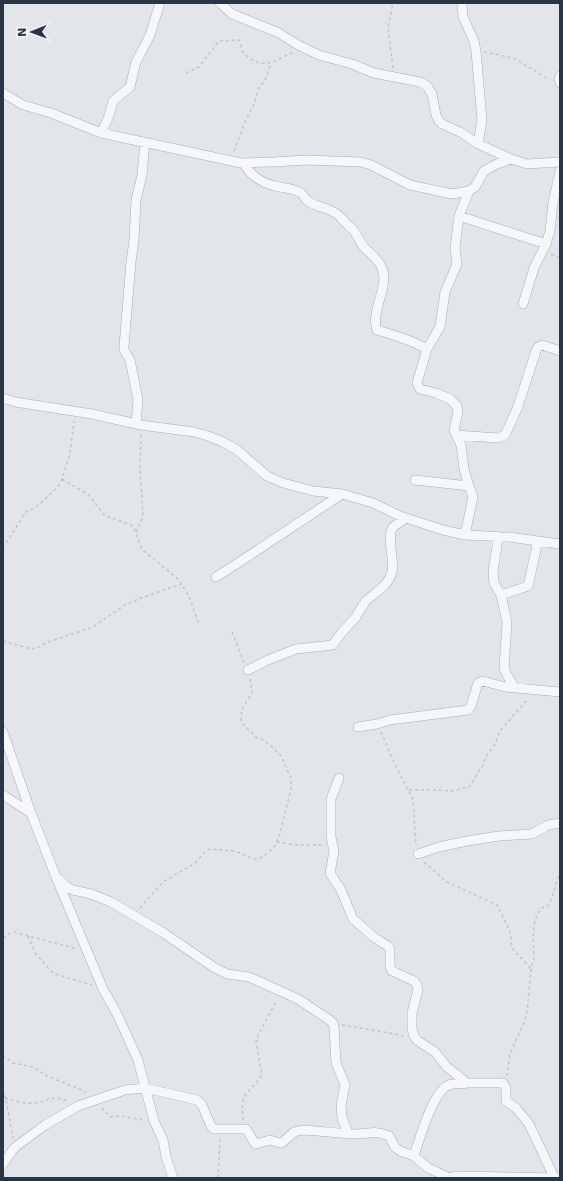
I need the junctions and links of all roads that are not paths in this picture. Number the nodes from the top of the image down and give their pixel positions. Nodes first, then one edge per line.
1 (160, 3) edge
2 (220, 3) edge
3 (462, 3) edge
4 (560, 76) edge
5 (560, 83) edge
6 (6, 98) edge
7 (101, 132) junction
8 (145, 142) junction
9 (478, 144) junction
10 (511, 159) junction
11 (560, 162) edge
12 (244, 163) junction
13 (560, 171) edge
14 (469, 191) junction
15 (459, 216) junction
16 (546, 244) junction
17 (523, 304) dead end
18 (427, 349) junction
19 (560, 351) edge
20 (3, 398) edge
21 (139, 425) junction
22 (456, 435) junction
23 (414, 480) dead end
24 (470, 486) junction
25 (342, 494) junction
26 (406, 518) junction
27 (465, 535) junction
28 (497, 536) junction
29 (538, 541) junction
30 (560, 544) edge
31 (216, 577) dead end
32 (500, 595) junction
33 (248, 670) road end
34 (514, 687) junction
35 (560, 692) edge
36 (358, 727) dead end
37 (3, 732) edge
38 (339, 778) dead end
39 (3, 795) edge
40 (31, 813) junction
41 (560, 823) edge
42 (418, 854) dead end
43 (56, 877) junction
44 (467, 1083) junction
45 (145, 1088) junction
46 (348, 1134) junction
47 (414, 1156) junction
48 (3, 1164) edge
49 (173, 1178) edge
50 (450, 1178) edge
51 (554, 1178) edge
52 (560, 1178) edge

1 - 7 street
2 - 9 street
3 - 9 street
4 - 5 street
6 - 7 street
7 - 8 street
8 - 12 street
8 - 21 street
9 - 10 street
10 - 11 street
10 - 14 street
12 - 14 street
12 - 18 street
13 - 16 street
14 - 15 street
15 - 16 street
15 - 18 street
16 - 17 street
18 - 22 street
19 - 22 street
20 - 21 street
21 - 25 street
22 - 24 street
23 - 24 street
24 - 27 street
25 - 26 street
25 - 31 street
26 - 27 street
26 - 33 street
27 - 28 street
28 - 29 street
28 - 32 street
29 - 30 street
29 - 32 street
32 - 34 street
34 - 35 street
34 - 36 street
37 - 40 street
38 - 44 street
39 - 40 street
40 - 43 street
41 - 42 street
43 - 45 street
43 - 46 street
44 - 47 street
44 - 51 street
45 - 46 street
45 - 48 street
45 - 49 street
46 - 47 street
47 - 50 street
50 - 51 street
51 - 52 street

